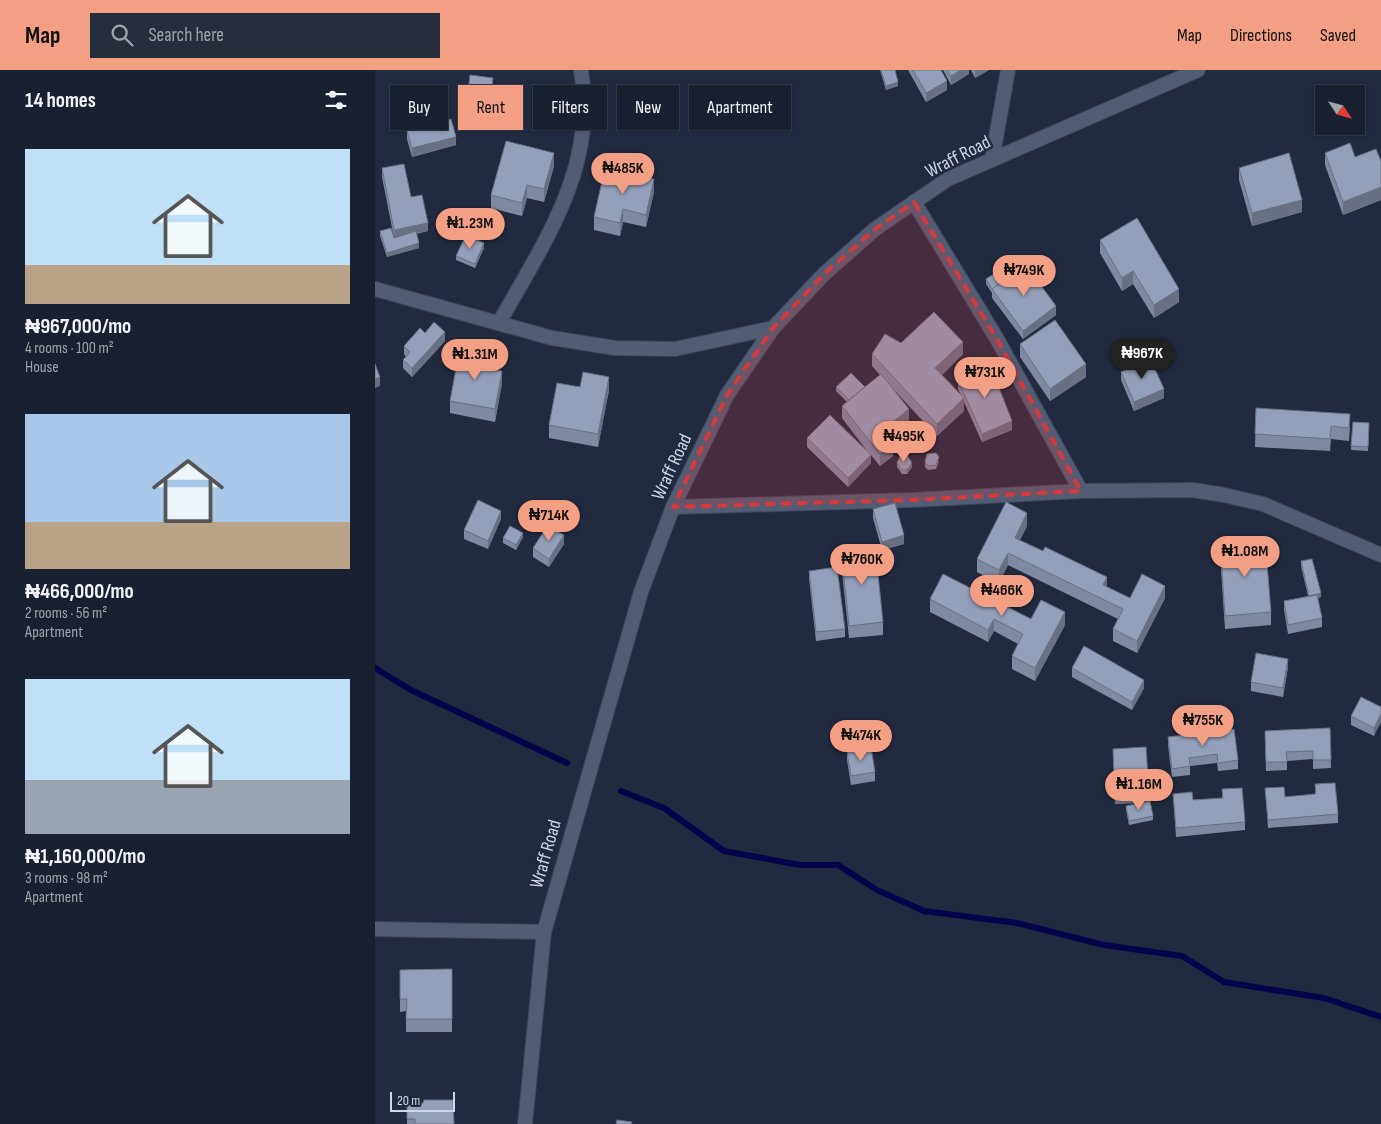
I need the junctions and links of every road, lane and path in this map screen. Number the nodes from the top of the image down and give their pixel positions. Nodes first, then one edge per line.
1 (581, 70) edge
2 (1008, 70) edge
3 (1198, 70) edge
4 (992, 160) junction
5 (914, 202) junction
6 (375, 289) edge
7 (499, 323) junction
8 (773, 328) junction
9 (1081, 490) junction
10 (673, 508) junction
11 (1381, 555) edge
12 (375, 929) edge
13 (544, 932) junction
14 (525, 1124) edge

1 - 7 street
2 - 4 street
3 - 4 street, Wraff Road
4 - 5 street, Wraff Road
5 - 8 street, Wraff Road
5 - 9 street
6 - 7 street
7 - 8 street
8 - 10 street, Wraff Road
9 - 10 street
9 - 11 street
10 - 13 street, Wraff Road
12 - 13 street
13 - 14 street, Wraff Road

